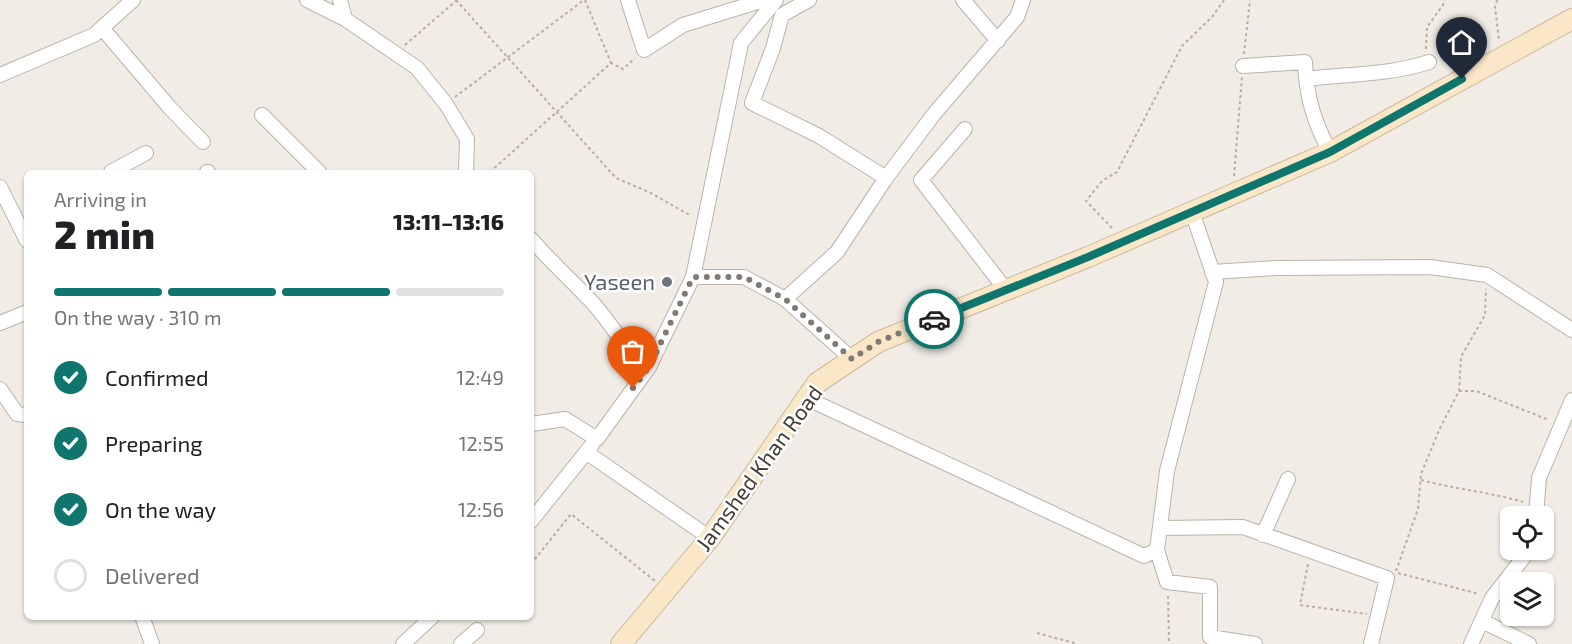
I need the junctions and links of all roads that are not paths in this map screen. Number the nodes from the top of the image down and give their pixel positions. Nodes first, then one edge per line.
1 (134, 0) edge
2 (307, 0) edge
3 (340, 0) edge
4 (628, 0) edge
5 (764, 0) edge
6 (776, 0) edge
7 (809, 0) edge
8 (963, 0) edge
9 (1023, 0) edge
10 (1572, 18) edge
11 (345, 19) junction
12 (102, 28) junction
13 (998, 41) junction
14 (1429, 62) road end
15 (1243, 66) road end
16 (0, 75) edge
17 (1306, 79) junction
18 (262, 115) dead end
19 (965, 129) dead end
20 (203, 142) dead end
21 (1330, 152) junction
22 (146, 153) dead end
23 (115, 170) edge
24 (317, 170) edge
25 (466, 170) edge
26 (886, 178) junction
27 (0, 187) edge
28 (1192, 212) junction
29 (23, 222) edge
30 (534, 242) edge
31 (1212, 272) junction
32 (693, 277) junction
33 (1006, 290) junction
34 (785, 299) junction
35 (24, 313) edge
36 (0, 322) edge
37 (1572, 330) edge
38 (852, 359) junction
39 (646, 371) junction
40 (0, 389) edge
41 (806, 398) junction
42 (1572, 400) edge
43 (24, 415) edge
44 (534, 424) edge
45 (597, 439) junction
46 (586, 452) junction
47 (1288, 479) dead end
48 (1536, 506) edge
49 (534, 517) edge
50 (1160, 528) junction
51 (1263, 535) junction
52 (710, 538) junction
53 (1156, 550) junction
54 (1521, 560) edge
55 (143, 620) edge
56 (429, 620) edge
57 (1482, 621) junction
58 (477, 630) dead end
59 (152, 644) edge
60 (404, 644) edge
61 (461, 644) edge
62 (621, 644) edge
63 (1255, 644) edge
64 (1371, 644) edge
65 (1471, 644) edge
66 (1529, 644) edge

1 - 12 street
2 - 11 street
3 - 11 street
4 - 5 street
6 - 32 street
7 - 26 street
8 - 13 street
9 - 13 street
10 - 21 street, Jamshed Khan Road
11 - 25 street
12 - 16 street
12 - 20 street
13 - 26 street
14 - 17 street
15 - 17 street
17 - 21 street
18 - 24 street
19 - 33 street
21 - 28 street, Jamshed Khan Road
22 - 23 street
26 - 34 street
27 - 29 street
28 - 31 street
28 - 33 street, Jamshed Khan Road
30 - 39 street
31 - 37 street
31 - 50 street
32 - 34 street
32 - 39 street
33 - 38 street, Jamshed Khan Road
34 - 38 street
35 - 36 street
38 - 41 street, Jamshed Khan Road
39 - 45 street
40 - 43 street
41 - 52 street, Jamshed Khan Road
41 - 53 street
42 - 48 street
44 - 45 street
45 - 46 street
46 - 49 street
46 - 52 street
47 - 51 street
50 - 51 street
50 - 53 street
51 - 64 street
52 - 62 street, Jamshed Khan Road
53 - 63 street
54 - 57 street
55 - 59 street
56 - 60 street
57 - 65 street
57 - 66 street
58 - 61 street

